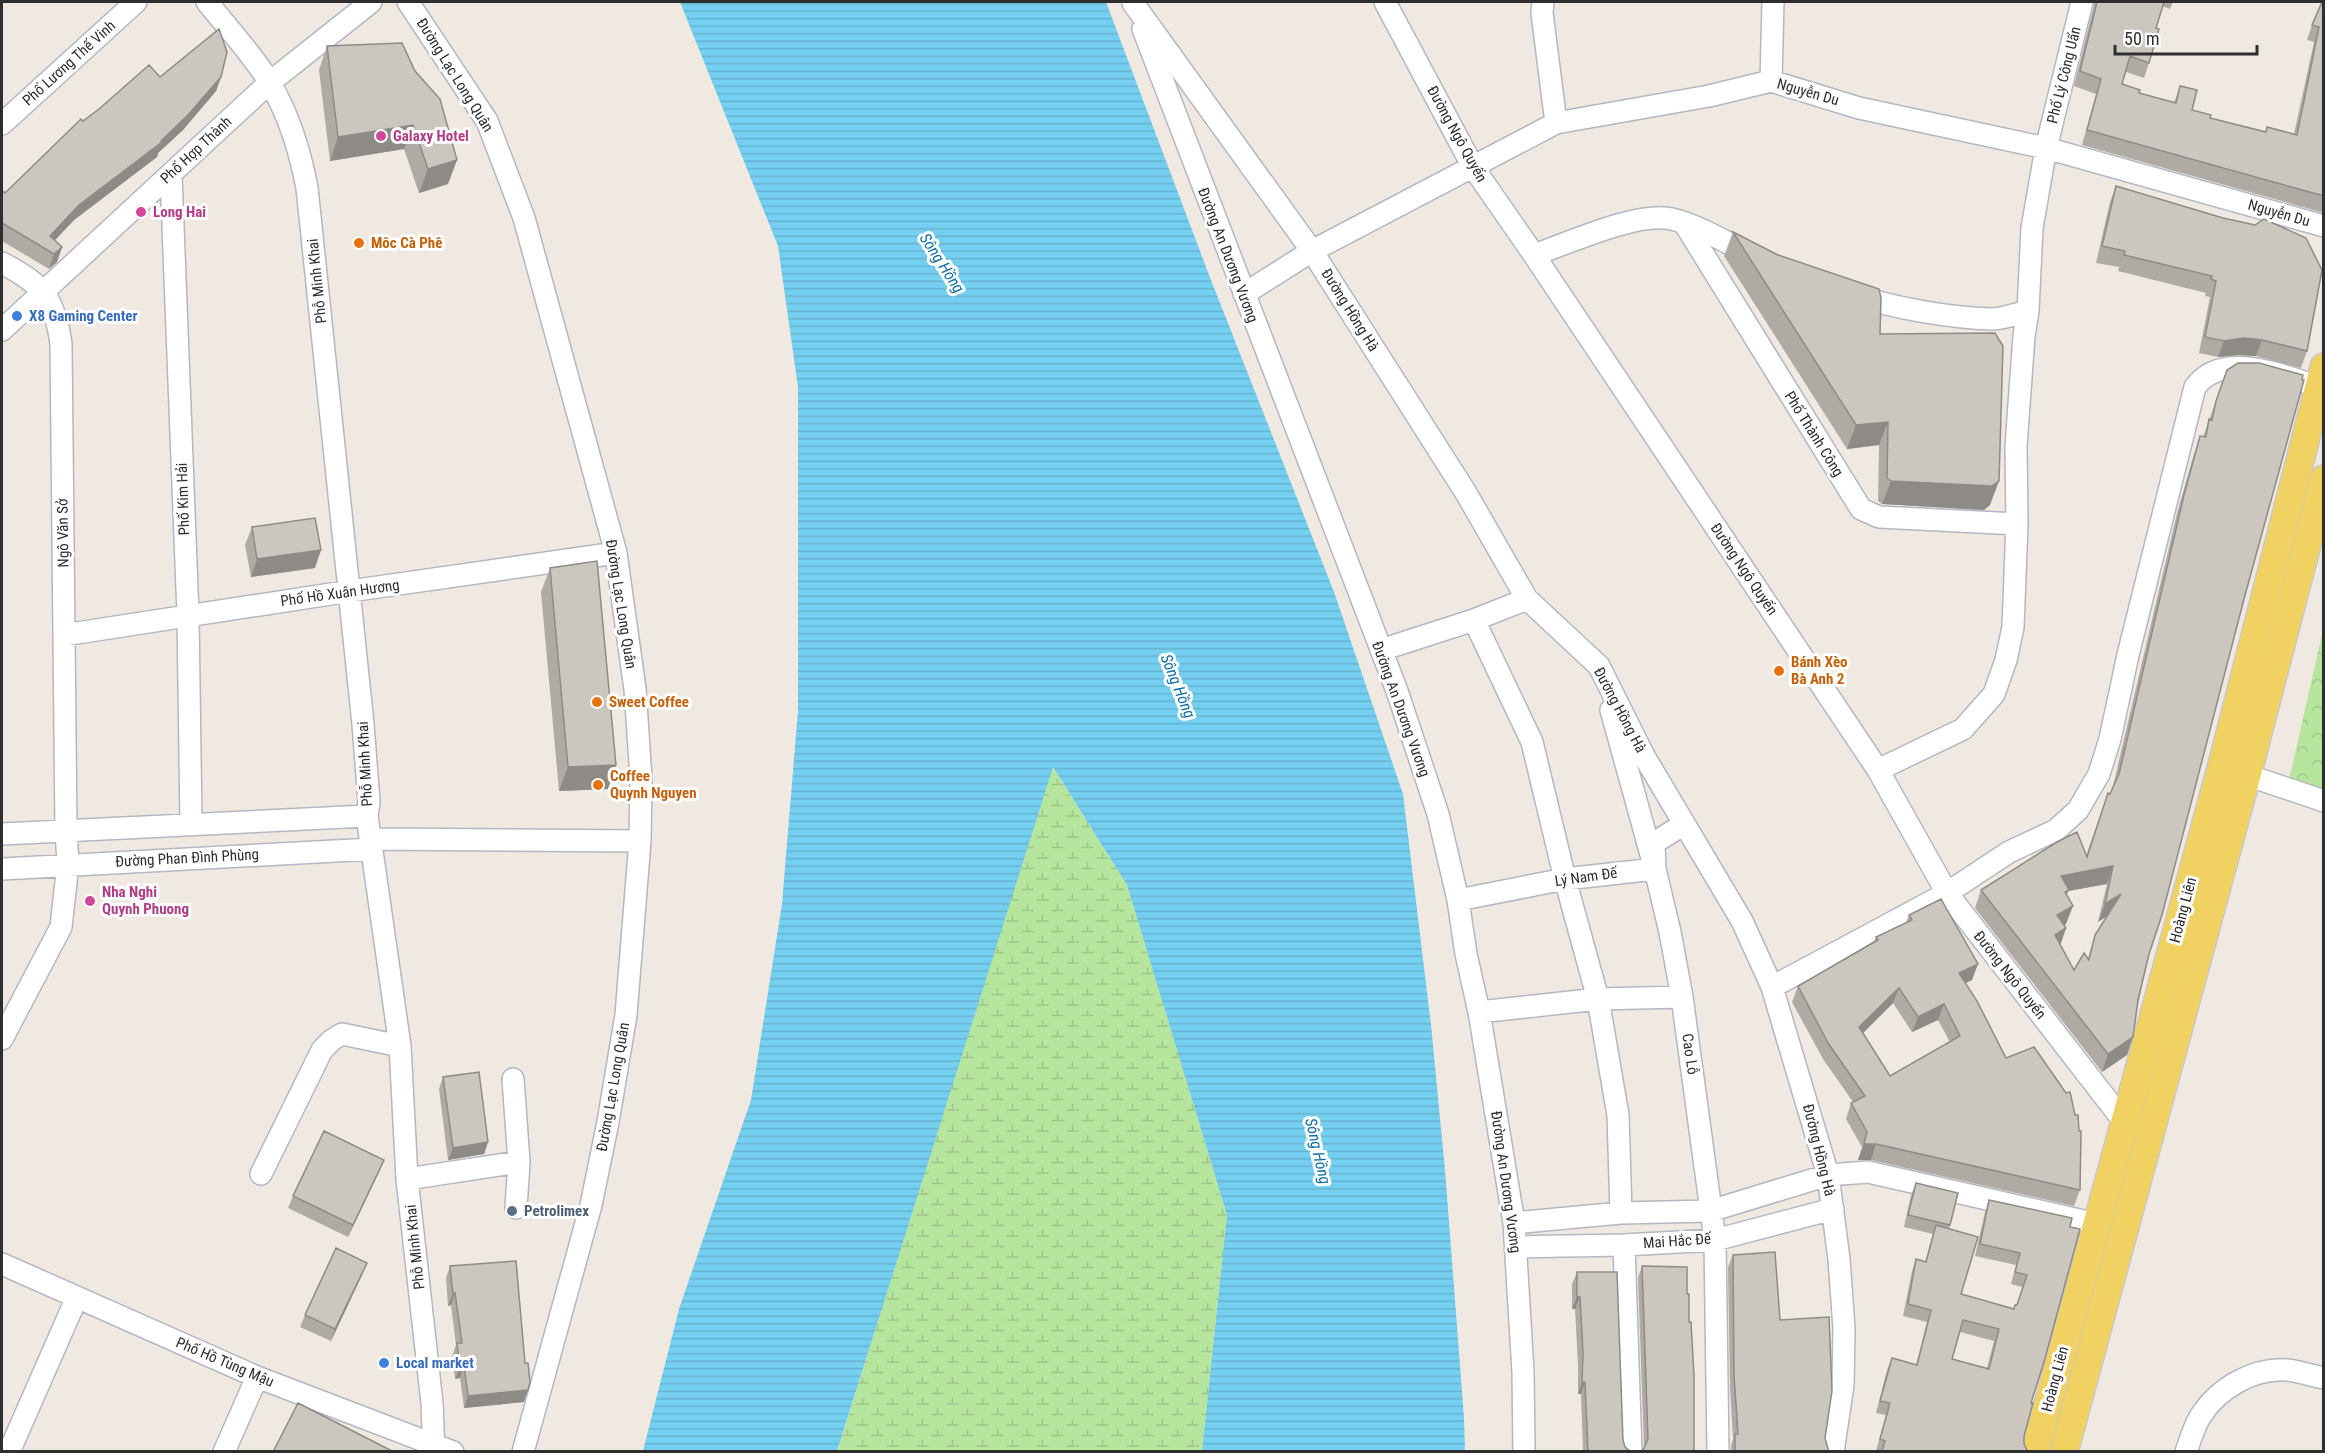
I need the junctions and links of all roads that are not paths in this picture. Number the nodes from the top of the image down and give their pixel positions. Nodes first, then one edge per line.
1 (136, 2) edge
2 (207, 2) edge
3 (371, 2) edge
4 (408, 2) edge
5 (1133, 2) edge
6 (1385, 2) edge
7 (1543, 2) edge
8 (1773, 2) edge
9 (2082, 2) edge
10 (1771, 81) junction
11 (269, 82) junction
12 (1556, 123) junction
13 (2, 124) edge
14 (2046, 148) junction
15 (1473, 167) junction
16 (171, 174) junction
17 (1684, 223) junction
18 (2324, 226) edge
19 (1312, 250) junction
20 (1534, 255) junction
21 (2, 263) edge
22 (1773, 267) edge
23 (1835, 288) edge
24 (43, 291) junction
25 (1244, 294) junction
26 (2028, 311) junction
27 (2, 330) edge
28 (2321, 377) edge
29 (2324, 479) edge
30 (2017, 524) junction
31 (616, 554) junction
32 (350, 591) junction
33 (1527, 599) junction
34 (188, 615) junction
35 (1474, 620) junction
36 (64, 635) junction
37 (1380, 650) junction
38 (1599, 666) junction
39 (2223, 761) junction
40 (1878, 770) junction
41 (2247, 775) junction
42 (2324, 801) edge
43 (367, 816) junction
44 (191, 824) junction
45 (1684, 824) junction
46 (66, 830) junction
47 (2, 834) edge
48 (640, 841) junction
49 (371, 844) junction
50 (68, 864) junction
51 (1655, 868) junction
52 (2, 869) edge
53 (1565, 879) junction
54 (1947, 893) junction
55 (1458, 900) junction
56 (1772, 987) junction
57 (1682, 998) junction
58 (1598, 999) junction
59 (1479, 1012) junction
60 (2, 1039) edge
61 (400, 1046) junction
62 (513, 1079) dead end
63 (2125, 1123) junction
64 (2152, 1133) junction
65 (519, 1162) junction
66 (261, 1174) dead end
67 (1828, 1175) junction
68 (407, 1179) junction
69 (516, 1208) dead end
70 (1833, 1209) junction
71 (1710, 1210) junction
72 (1621, 1213) junction
73 (1514, 1223) junction
74 (2097, 1224) junction
75 (1715, 1240) junction
76 (1624, 1245) junction
77 (1517, 1247) junction
78 (2, 1264) edge
79 (77, 1297) junction
80 (257, 1377) junction
81 (2324, 1378) edge
82 (440, 1449) edge
83 (9, 1452) edge
84 (224, 1452) edge
85 (523, 1452) edge
86 (1524, 1452) edge
87 (1632, 1452) edge
88 (1718, 1452) edge
89 (1833, 1452) edge
90 (2035, 1452) edge
91 (2064, 1452) edge
92 (2186, 1452) edge

1 - 13 street, Phố Lương Thế Vinh
2 - 11 street, Phỗ Minh Khai
3 - 11 street, Phố Hợp Thành
4 - 31 street, Đường Lạc Long Quân
5 - 19 street, Đường Hồng Hà
5 - 25 street, Đường An Dương Vương
6 - 15 street, Đường Ngô Quyến
7 - 12 street
8 - 10 street
9 - 14 street, Phố Lý Công Uẩn
10 - 12 street, Nguyễn Du
10 - 14 street, Nguyễn Du
11 - 16 street, Phố Hợp Thành
11 - 32 street, Phỗ Minh Khai
12 - 15 street, Nguyễn Du
14 - 18 street, Nguyễn Du
14 - 26 street, Phố Lý Công Uẩn
15 - 19 street, Nguyễn Du
15 - 20 street, Đường Ngô Quyến
16 - 24 street, Phố Hợp Thành
16 - 34 street, Phố Kim Hải
17 - 20 street
17 - 22 street
17 - 30 street, Phố Thành Công
19 - 25 street, Nguyễn Du
19 - 33 street, Đường Hồng Hà
20 - 40 street, Đường Ngô Quyến
21 - 24 street, Ngô Văn Sở
23 - 26 street
24 - 27 street, Phố Hợp Thành
24 - 36 street, Ngô Văn Sở
25 - 37 street, Đường An Dương Vương
26 - 30 street, Phố Lý Công Uẩn
28 - 39 main road, Hoàng Liên
28 - 54 street
29 - 41 main road, Hoàng Liên
30 - 40 street, Phố Lý Công Uẩn
31 - 32 street, Phố Hồ Xuân Hương
31 - 48 street, Đường Lạc Long Quân
32 - 34 street, Phố Hồ Xuân Hương
32 - 43 street, Phỗ Minh Khai
33 - 35 street
33 - 38 street, Đường Hồng Hà
34 - 36 street, Phố Hồ Xuân Hương
34 - 44 street, Phố Kim Hải
35 - 37 street
35 - 53 street
36 - 46 street, Ngô Văn Sở
37 - 55 street, Đường An Dương Vương
38 - 45 street, Đường Hồng Hà
38 - 51 street, Cao Lỗ
39 - 41 main road
39 - 63 main road, Hoàng Liên
40 - 54 street, Đường Ngô Quyến
41 - 42 street
41 - 64 main road, Hoàng Liên
43 - 44 street
43 - 49 street, Phỗ Minh Khai
44 - 46 street
45 - 51 street
45 - 56 street, Đường Hồng Hà
46 - 47 street
46 - 50 street, Ngô Văn Sở
48 - 49 street, Đường Phan Đình Phùng
48 - 85 street, Đường Lạc Long Quân
49 - 50 street, Đường Phan Đình Phùng
49 - 61 street, Phỗ Minh Khai
50 - 52 street, Đường Phan Đình Phùng
50 - 60 street, Ngô Văn Sở
51 - 53 street, Lý Nam Đế
51 - 57 street, Cao Lỗ
53 - 55 street, Lý Nam Đế
53 - 58 street
54 - 56 street
54 - 63 street, Đường Ngô Quyến
55 - 59 street, Đường An Dương Vương
56 - 67 street, Đường Hồng Hà
57 - 58 street
57 - 71 street, Cao Lỗ
58 - 59 street
58 - 72 street
59 - 73 street, Đường An Dương Vương
61 - 66 street
61 - 68 street, Phỗ Minh Khai
62 - 65 street
63 - 64 main road
63 - 74 main road, Hoàng Liên
64 - 91 main road, Hoàng Liên
65 - 68 street
65 - 69 street
67 - 70 street, Đường Hồng Hà
67 - 71 street, Mai Hắc Đế
67 - 74 street, Mai Hắc Đế
68 - 82 street, Phỗ Minh Khai
70 - 75 street, Mai Hắc Đế
70 - 89 street, Đường Hồng Hà
71 - 72 street, Mai Hắc Đế
71 - 75 street, Cao Lỗ
72 - 73 street, Mai Hắc Đế
73 - 77 street, Đường An Dương Vương
74 - 90 main road, Hoàng Liên
75 - 76 street, Mai Hắc Đế
75 - 88 street, Cao Lỗ
76 - 77 street, Mai Hắc Đế
76 - 87 street
77 - 86 street, Đường An Dương Vương
78 - 79 street, Phố Hồ Tùng Mậu
79 - 80 street, Phố Hồ Tùng Mậu
79 - 83 street
80 - 82 street, Phố Hồ Tùng Mậu
80 - 84 street
81 - 92 street

